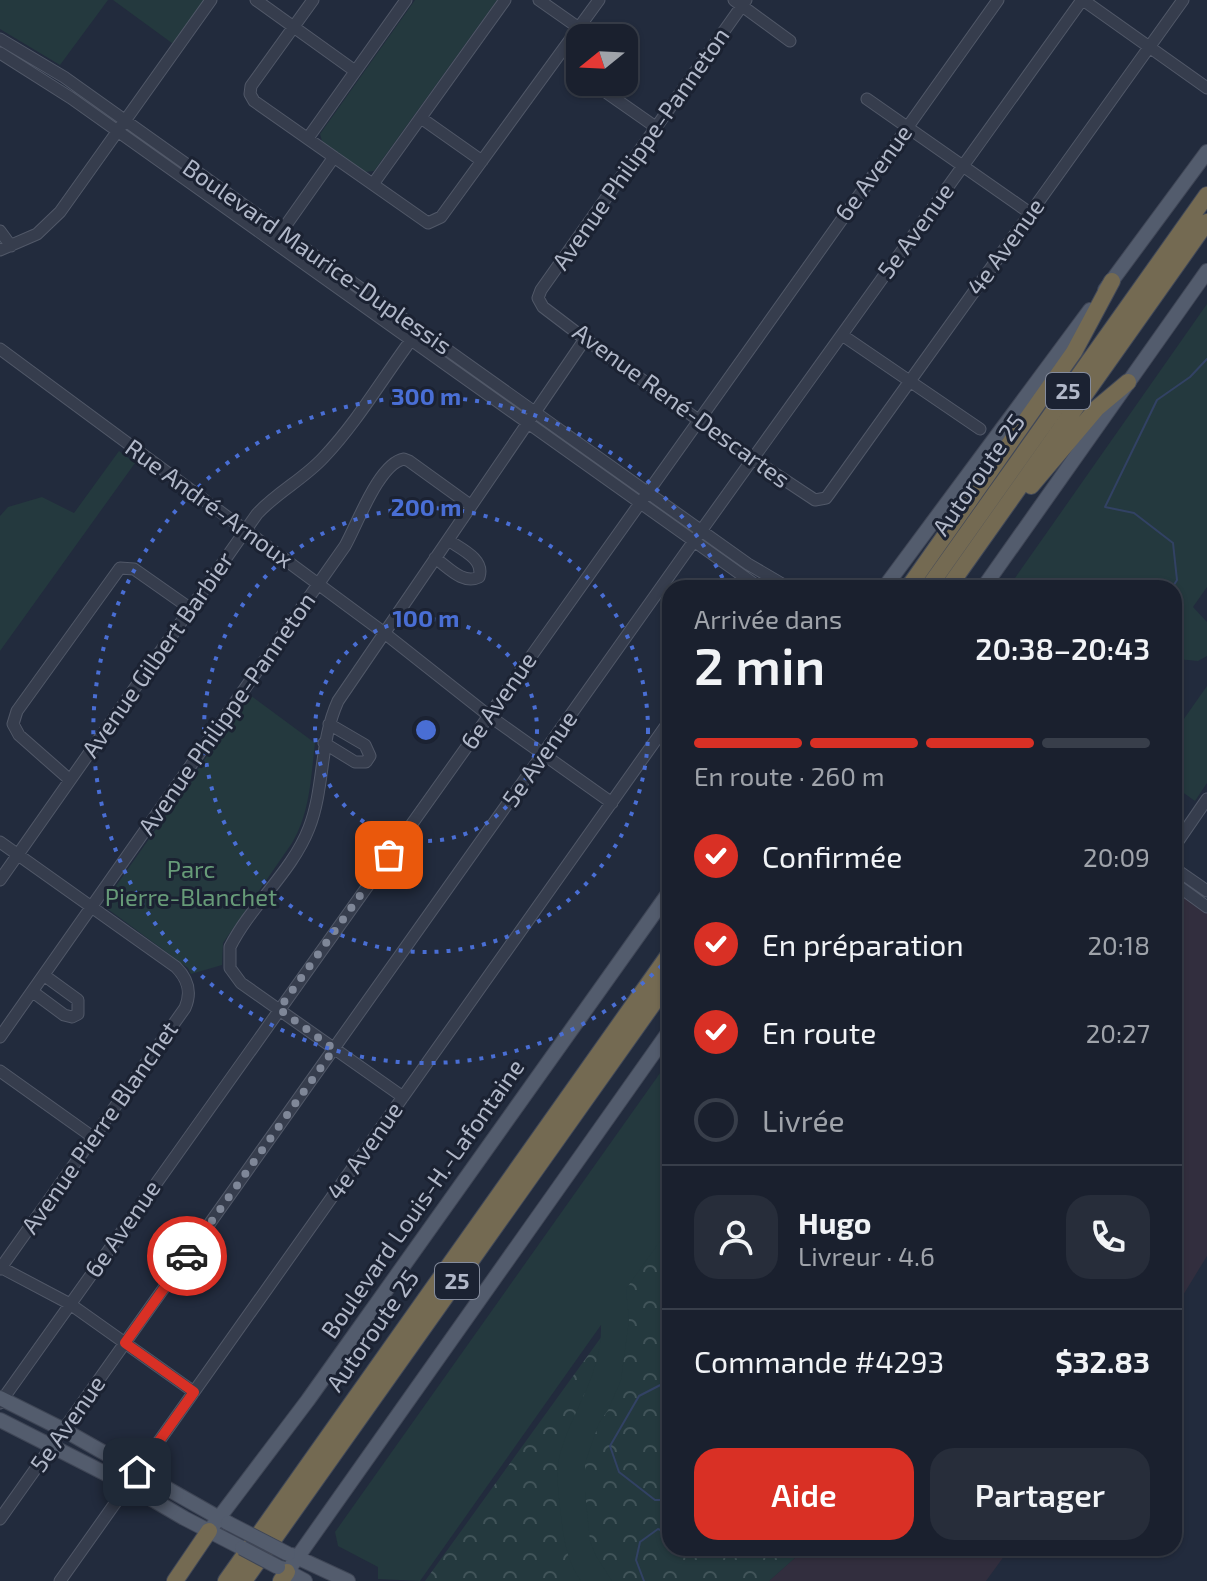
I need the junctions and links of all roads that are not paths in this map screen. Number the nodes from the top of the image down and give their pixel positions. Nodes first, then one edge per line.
1 (211, 0) edge
2 (256, 0) edge
3 (313, 0) edge
4 (406, 0) edge
5 (505, 0) edge
6 (539, 0) edge
7 (599, 0) edge
8 (998, 0) edge
9 (1083, 0) edge
10 (1183, 0) edge
11 (741, 2) edge
12 (573, 24) edge
13 (582, 24) edge
14 (294, 26) junction
15 (790, 41) dead end
16 (566, 46) edge
17 (1149, 47) junction
18 (2, 50) edge
19 (355, 71) junction
20 (1207, 88) edge
21 (611, 96) edge
22 (867, 99) dead end
23 (421, 118) junction
24 (121, 126) junction
25 (907, 127) junction
26 (657, 128) junction
27 (308, 138) junction
28 (1207, 152) edge
29 (334, 157) junction
30 (482, 161) junction
31 (963, 167) junction
32 (373, 184) junction
33 (1207, 195) edge
34 (1030, 213) junction
35 (1207, 222) edge
36 (0, 231) edge
37 (278, 237) junction
38 (5, 248) edge
39 (1207, 271) edge
40 (1112, 281) junction
41 (538, 298) joint
42 (415, 334) junction
43 (842, 335) junction
44 (585, 339) junction
45 (0, 349) edge
46 (910, 380) junction
47 (1128, 382) junction
48 (530, 417) junction
49 (699, 419) junction
50 (980, 429) dead end
51 (753, 459) junction
52 (829, 494) joint
53 (643, 498) junction
54 (470, 505) junction
55 (701, 531) junction
56 (245, 532) junction
57 (448, 540) junction
58 (694, 542) junction
59 (977, 547) junction
60 (435, 558) junction
61 (667, 580) edge
62 (749, 580) edge
63 (775, 580) edge
64 (889, 580) edge
65 (914, 580) edge
66 (934, 580) edge
67 (954, 580) edge
68 (989, 580) edge
69 (318, 584) junction
70 (662, 587) edge
71 (191, 609) junction
72 (383, 632) junction
73 (488, 715) junction
74 (329, 724) junction
75 (662, 731) edge
76 (324, 743) junction
77 (543, 755) junction
78 (70, 780) junction
79 (1207, 799) edge
80 (612, 803) junction
81 (1182, 835) edge
82 (0, 842) edge
83 (18, 855) junction
84 (1182, 874) edge
85 (0, 880) edge
86 (1182, 889) edge
87 (1207, 891) edge
88 (662, 902) edge
89 (91, 907) junction
90 (1207, 907) edge
91 (662, 964) edge
92 (45, 976) junction
93 (662, 991) edge
94 (33, 992) junction
95 (279, 1009) junction
96 (0, 1037) edge
97 (662, 1041) edge
98 (334, 1049) junction
99 (0, 1071) edge
100 (403, 1097) junction
101 (94, 1138) junction
102 (0, 1268) edge
103 (70, 1304) junction
104 (125, 1343) junction
105 (194, 1392) junction
106 (1, 1400) edge
107 (0, 1420) edge
108 (64, 1430) junction
109 (52, 1447) junction
110 (133, 1478) junction
111 (0, 1519) edge
112 (218, 1527) junction
113 (293, 1555) junction
114 (282, 1573) edge
115 (60, 1581) edge
116 (175, 1581) edge
117 (226, 1581) edge
118 (244, 1581) edge
119 (305, 1581) edge
120 (348, 1581) edge

1 - 24 street
2 - 14 street
3 - 14 street
4 - 19 street
5 - 23 street
6 - 12 street
7 - 13 street
8 - 25 street, 6e Avenue
9 - 17 street
9 - 31 street, 5e Avenue
10 - 17 street, 4e Avenue
11 - 15 street
11 - 26 street, Avenue Philippe-Panneton
14 - 19 street
14 - 27 street
16 - 30 street
17 - 20 street
17 - 34 street, 4e Avenue
18 - 24 street, Boulevard Maurice-Duplessis
19 - 27 street
21 - 26 street
22 - 25 street
23 - 30 street
23 - 32 street
24 - 37 street, Boulevard Maurice-Duplessis
24 - 38 street
25 - 31 street
25 - 49 street, 6e Avenue
26 - 41 street, Avenue Philippe-Panneton
27 - 29 street
28 - 40 main road
29 - 32 street
29 - 37 street
30 - 32 street
31 - 34 street
31 - 43 street, 5e Avenue
33 - 66 highway, Autoroute 25 / 25
34 - 46 street, 4e Avenue
35 - 59 highway, Autoroute 25 / 25
36 - 38 street
37 - 42 street, Boulevard Maurice-Duplessis
39 - 47 main road
40 - 64 main road
40 - 65 highway
41 - 44 street, Avenue René-Descartes
42 - 48 street, Boulevard Maurice-Duplessis
42 - 56 street, Avenue Gilbert Barbier
43 - 46 street
43 - 51 street, 5e Avenue
44 - 48 street
44 - 49 street, Avenue René-Descartes
45 - 56 street, Rue André-Arnoux
46 - 50 street
46 - 52 street, 4e Avenue
47 - 59 highway
47 - 68 main road
48 - 53 street, Boulevard Maurice-Duplessis
48 - 54 street
49 - 51 street, Avenue René-Descartes
49 - 53 street, 6e Avenue
51 - 52 street, Avenue René-Descartes
51 - 55 street, 5e Avenue
53 - 55 street, Boulevard Maurice-Duplessis
53 - 58 street, Boulevard Maurice-Duplessis
53 - 73 street, 6e Avenue
54 - 57 street
54 - 69 street, Avenue Philippe-Panneton
55 - 58 street, 5e Avenue
55 - 63 street, Boulevard Maurice-Duplessis
56 - 69 street, Rue André-Arnoux
56 - 71 street, Avenue Gilbert Barbier
57 - 60 street
57 - 60 street
58 - 61 street, 5e Avenue
58 - 62 street, Boulevard Maurice-Duplessis
59 - 67 highway, Autoroute 25 / 25
60 - 72 street
69 - 72 street, Rue André-Arnoux
69 - 89 street, Avenue Philippe-Panneton
70 - 77 street, 5e Avenue
71 - 78 street, Avenue Gilbert Barbier
71 - 78 street
72 - 73 street, Rue André-Arnoux
72 - 74 street
73 - 77 street, Rue André-Arnoux
73 - 95 street, 6e Avenue
74 - 76 street
74 - 76 street
75 - 80 street, 4e Avenue
76 - 95 street
77 - 80 street, Rue André-Arnoux
77 - 98 street, 5e Avenue
78 - 83 street, Avenue Gilbert Barbier
79 - 81 street
80 - 100 street, 4e Avenue
82 - 83 street
83 - 85 street, Avenue Gilbert Barbier
83 - 89 street
84 - 87 street
86 - 90 street
88 - 112 main road, Boulevard Louis-H.-Lafontaine
89 - 92 street, Avenue Philippe-Panneton
89 - 101 street, Avenue Pierre Blanchet
91 - 117 highway, Autoroute 25 / 25
92 - 94 street, Avenue Philippe-Panneton
92 - 94 street
93 - 118 highway, Autoroute 25 / 25
94 - 96 street, Avenue Philippe-Panneton
95 - 98 street
95 - 103 street, 6e Avenue
97 - 113 main road
98 - 100 street
98 - 104 street, 5e Avenue
99 - 101 street
100 - 105 street, 4e Avenue
101 - 102 street, Avenue Pierre Blanchet
102 - 103 street
103 - 104 street
103 - 106 street, 6e Avenue
104 - 105 street
104 - 108 street, 5e Avenue
105 - 110 street, 4e Avenue
106 - 108 main road
107 - 109 main road
108 - 109 street, 5e Avenue
108 - 110 main road
109 - 110 main road
109 - 111 street, 5e Avenue
110 - 112 main road
110 - 115 street, 4e Avenue
112 - 113 main road, bridge
112 - 114 main road, bridge
112 - 116 highway
113 - 114 main road
113 - 120 main road
114 - 119 main road

